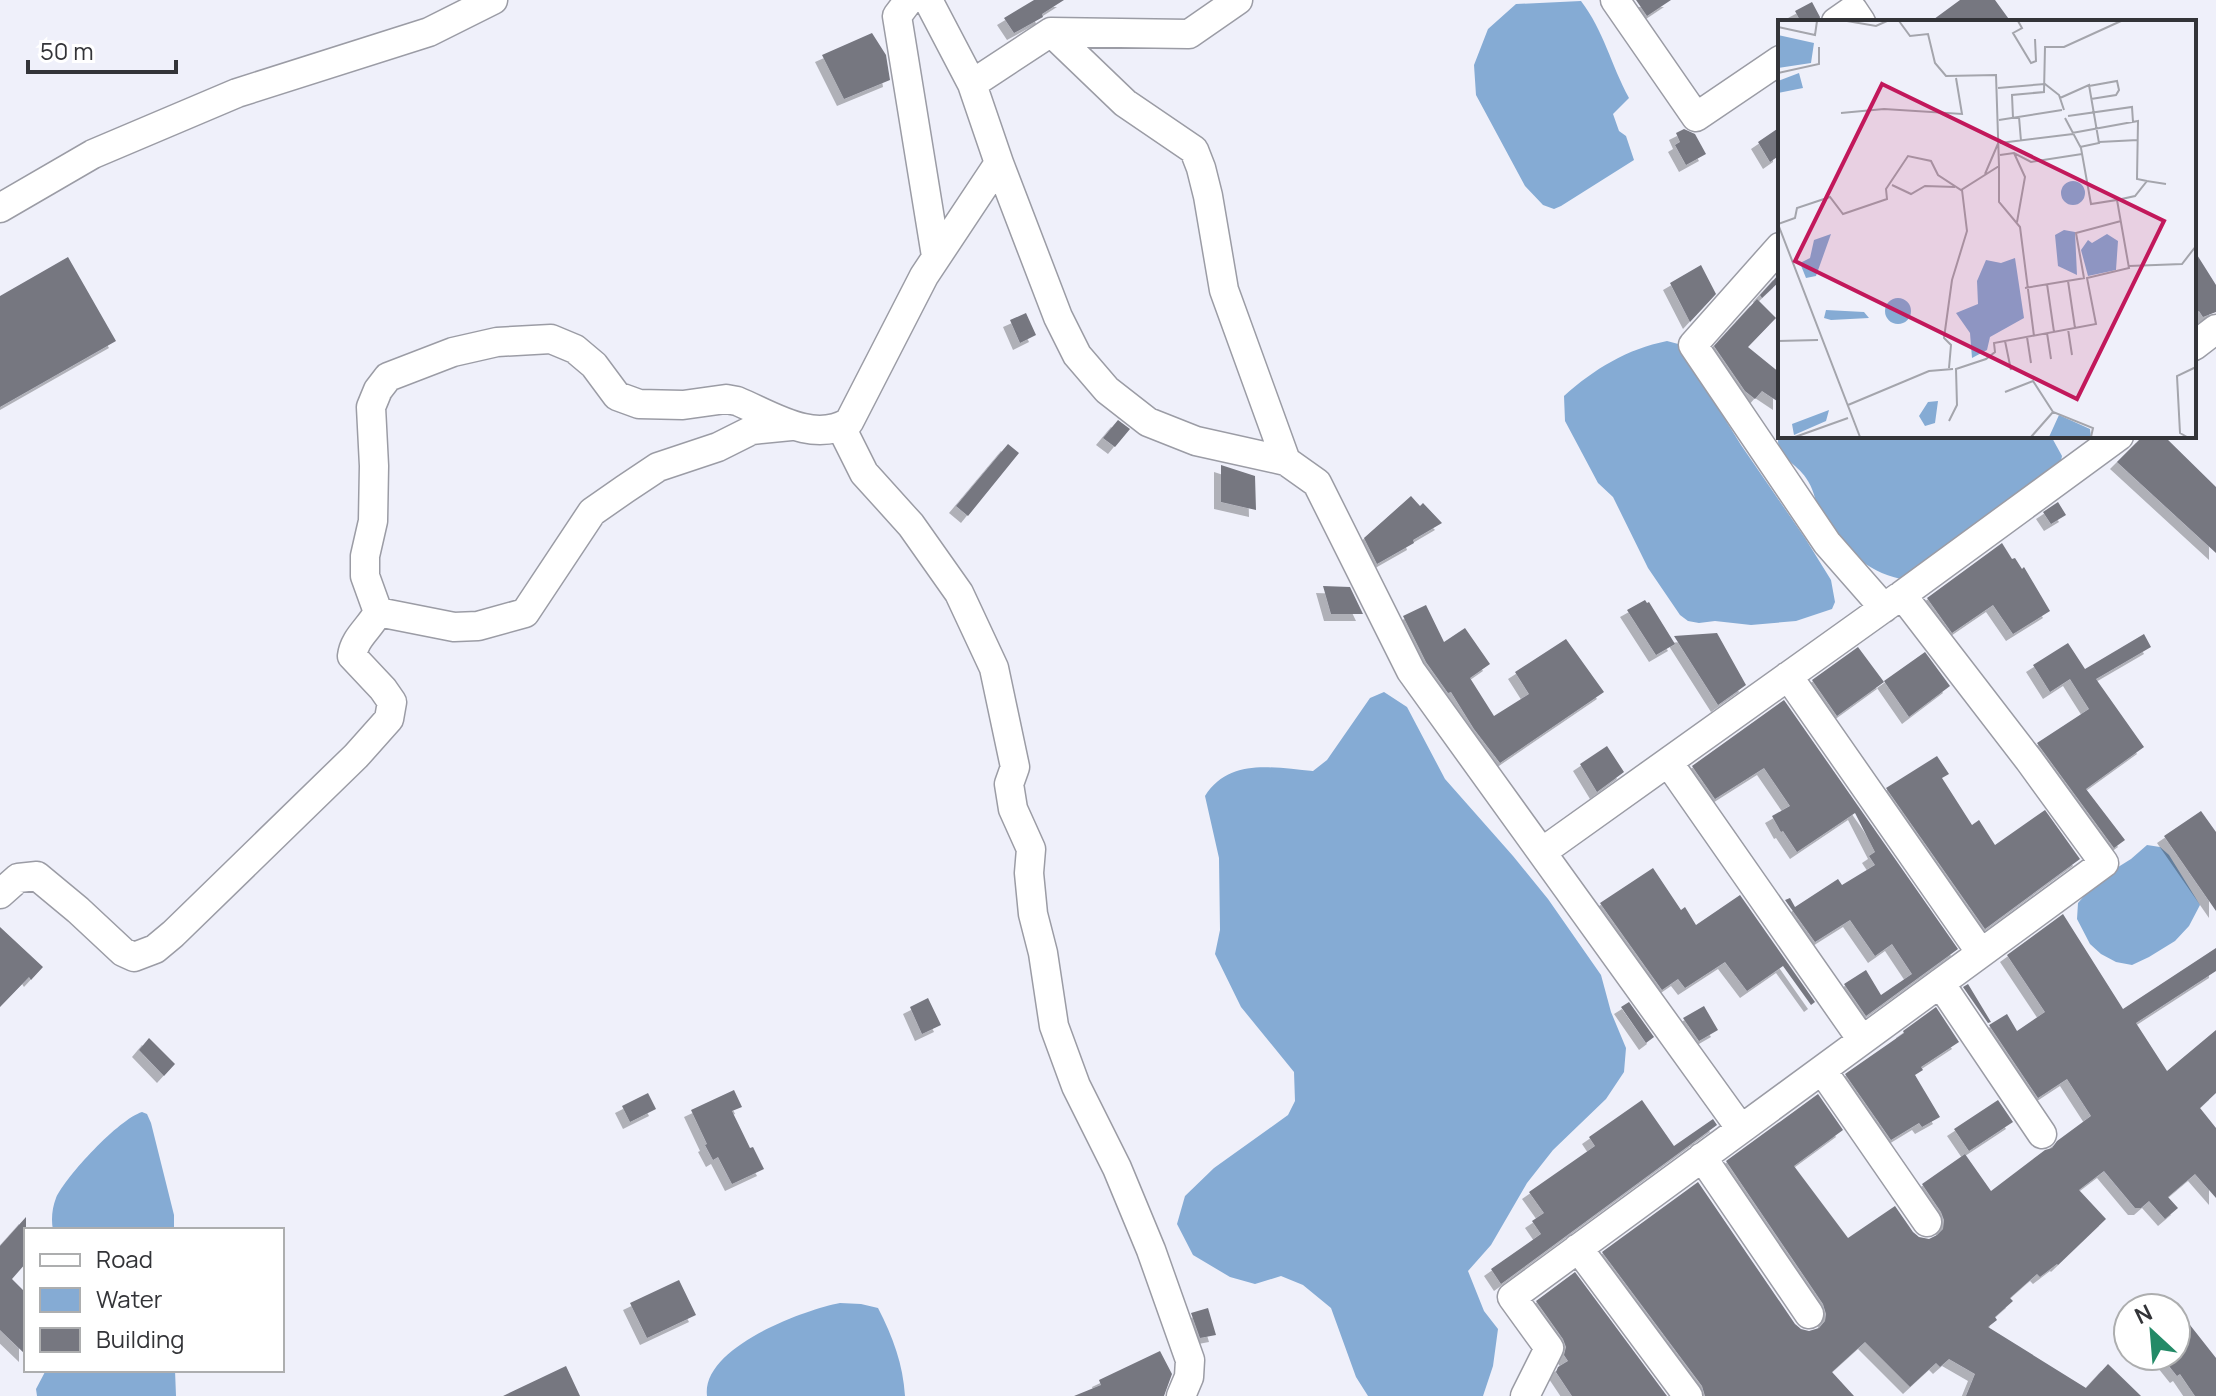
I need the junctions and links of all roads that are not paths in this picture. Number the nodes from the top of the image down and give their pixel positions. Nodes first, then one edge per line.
1 (493, 0) edge
2 (909, 0) edge
3 (1238, 0) edge
4 (1615, 0) edge
5 (939, 4) edge
6 (1051, 32) junction
7 (1778, 61) edge
8 (972, 84) junction
9 (999, 163) junction
10 (0, 208) edge
11 (1778, 249) edge
12 (936, 256) junction
13 (2216, 329) edge
14 (2196, 344) edge
15 (794, 425) junction
16 (841, 427) junction
17 (2116, 438) edge
18 (1286, 461) junction
19 (1893, 601) junction
20 (378, 612) junction
21 (1788, 676) junction
22 (1668, 762) junction
23 (1542, 852) junction
24 (0, 894) edge
25 (1981, 953) junction
26 (1940, 983) junction
27 (1862, 1040) junction
28 (1822, 1070) junction
29 (1741, 1129) junction
30 (2042, 1134) dead end
31 (1702, 1157) junction
32 (1927, 1222) dead end
33 (1578, 1248) junction
34 (1809, 1314) dead end
35 (1181, 1396) edge
36 (1525, 1396) edge
37 (1688, 1396) edge

1 - 10 street
2 - 12 street
3 - 6 street
4 - 7 street
5 - 8 street
6 - 8 street
6 - 18 street
8 - 9 street
9 - 12 street
9 - 18 street
11 - 19 street
12 - 16 street
13 - 14 street
15 - 16 street
15 - 20 street
15 - 20 street
16 - 35 street
17 - 19 street
18 - 23 street
19 - 21 street
19 - 25 street
20 - 24 street
21 - 22 street
21 - 25 street
22 - 23 street
22 - 27 street
23 - 29 street
25 - 26 street
26 - 27 street
26 - 30 street
27 - 28 street
28 - 29 street
28 - 32 street
29 - 31 street
31 - 33 street
31 - 34 street
33 - 36 street
33 - 37 street

